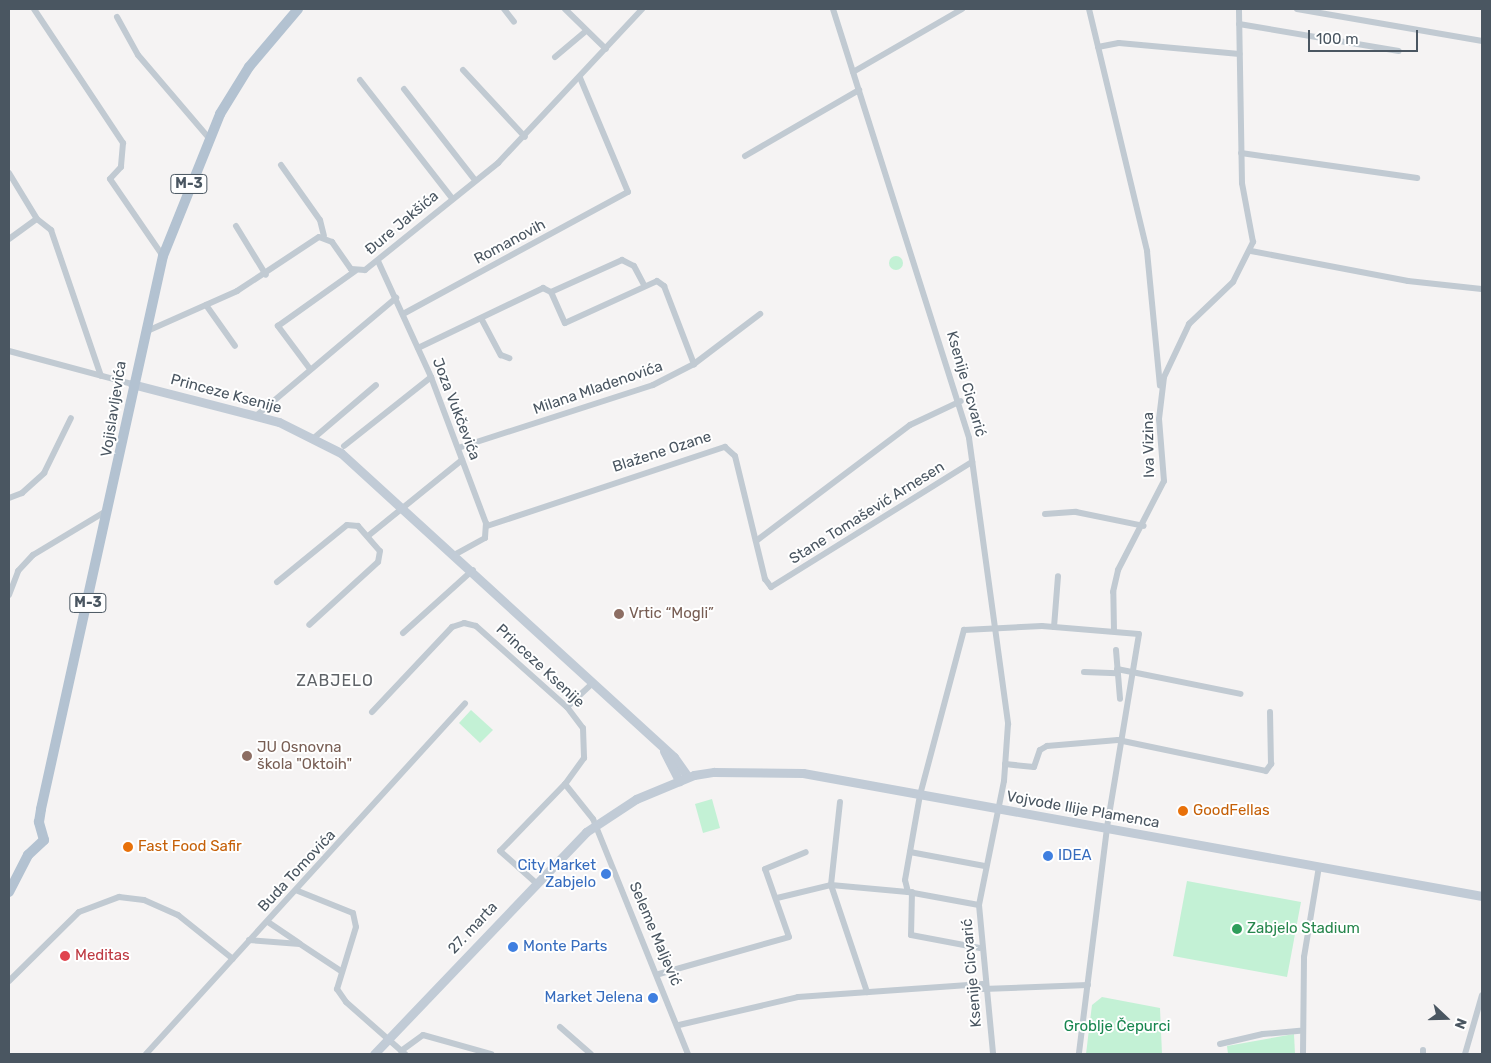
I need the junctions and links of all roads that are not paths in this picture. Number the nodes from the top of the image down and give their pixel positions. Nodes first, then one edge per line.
1 (34, 9) edge
2 (298, 9) edge
3 (504, 9) edge
4 (565, 9) edge
5 (642, 9) edge
6 (833, 9) edge
7 (962, 9) edge
8 (1089, 9) edge
9 (1239, 9) edge
10 (1297, 9) edge
11 (117, 16) dead end
12 (514, 22) dead end
13 (1239, 24) junction
14 (586, 32) junction
15 (1482, 42) edge
16 (1098, 47) junction
17 (606, 49) junction
18 (1399, 51) dead end
19 (1240, 54) junction
20 (555, 57) dead end
21 (463, 70) dead end
22 (853, 72) junction
23 (580, 78) junction
24 (360, 80) dead end
25 (404, 89) dead end
26 (859, 90) junction
27 (208, 137) junction
28 (524, 137) junction
29 (1241, 153) junction
30 (745, 156) dead end
31 (281, 165) dead end
32 (9, 174) edge
33 (1417, 178) dead end
34 (474, 179) junction
35 (452, 198) junction
36 (37, 219) junction
37 (236, 226) dead end
38 (324, 236) junction
39 (9, 239) edge
40 (1251, 251) junction
41 (162, 256) junction
42 (378, 261) junction
43 (355, 271) junction
44 (266, 275) junction
45 (644, 285) junction
46 (1482, 289) edge
47 (551, 292) junction
48 (396, 298) junction
49 (206, 306) junction
50 (403, 314) junction
51 (760, 314) dead end
52 (482, 320) junction
53 (143, 331) junction
54 (235, 346) dead end
55 (418, 348) junction
56 (9, 351) edge
57 (509, 358) dead end
58 (694, 364) junction
59 (310, 369) junction
60 (101, 376) junction
61 (431, 377) junction
62 (132, 384) junction
63 (376, 385) dead end
64 (1161, 394) junction
65 (961, 401) junction
66 (258, 415) junction
67 (71, 418) dead end
68 (315, 437) junction
69 (344, 446) dead end
70 (458, 448) junction
71 (462, 460) junction
72 (972, 462) junction
73 (11, 498) edge
74 (404, 506) junction
75 (109, 510) junction
76 (1045, 514) dead end
77 (487, 526) junction
78 (1144, 526) junction
79 (368, 536) junction
80 (756, 541) junction
81 (456, 554) junction
82 (473, 570) junction
83 (1058, 576) dead end
84 (277, 582) dead end
85 (776, 585) joint
86 (9, 595) edge
87 (309, 626) dead end
88 (992, 627) junction
89 (1054, 627) junction
90 (1114, 631) junction
91 (403, 633) dead end
92 (1116, 650) dead end
93 (1117, 671) junction
94 (1135, 671) junction
95 (1084, 672) dead end
96 (592, 683) junction
97 (1240, 694) dead end
98 (1120, 699) dead end
99 (465, 704) dead end
100 (568, 707) junction
101 (372, 712) dead end
102 (1270, 712) dead end
103 (1124, 740) junction
104 (662, 747) junction
105 (1006, 764) junction
106 (688, 777) junction
107 (679, 781) junction
108 (566, 784) junction
109 (920, 795) junction
110 (840, 802) dead end
111 (999, 809) junction
112 (595, 825) junction
113 (1106, 828) junction
114 (806, 852) dead end
115 (910, 852) junction
116 (985, 866) junction
117 (1319, 866) junction
118 (535, 882) junction
119 (831, 885) junction
120 (298, 891) junction
121 (9, 892) edge
122 (910, 892) junction
123 (1482, 896) edge
124 (777, 898) junction
125 (979, 905) junction
126 (268, 922) junction
127 (249, 940) junction
128 (300, 944) junction
129 (980, 948) junction
130 (233, 959) junction
131 (341, 971) junction
132 (659, 974) junction
133 (9, 981) edge
134 (1088, 985) junction
135 (983, 987) junction
136 (867, 992) junction
137 (1482, 995) edge
138 (679, 1026) junction
139 (560, 1027) dead end
140 (1300, 1031) junction
141 (388, 1039) junction
142 (1220, 1044) dead end
143 (403, 1052) edge
144 (146, 1054) edge
145 (374, 1054) edge
146 (491, 1054) edge
147 (591, 1054) edge
148 (688, 1054) edge
149 (993, 1054) edge
150 (1080, 1054) edge
151 (1303, 1054) edge
152 (1465, 1054) edge

1 - 41 street
2 - 27 main road, Vojislavljevića / M-3
3 - 12 street
4 - 14 street
5 - 17 street, Đure Jakšića
6 - 22 street, Ksenije Cicvarić
7 - 22 street
8 - 16 street
9 - 13 street
10 - 15 street
11 - 27 street
13 - 18 street
13 - 19 street
14 - 17 street
14 - 20 street
16 - 19 street
16 - 64 street
17 - 23 street, Đure Jakšića
19 - 29 street
21 - 28 street
22 - 26 street, Ksenije Cicvarić
23 - 28 street, Đure Jakšića
23 - 50 street, Romanovih
24 - 35 street
25 - 34 street
26 - 30 street
26 - 65 street, Ksenije Cicvarić
27 - 41 main road, Vojislavljevića / M-3
28 - 34 street, Đure Jakšića
29 - 33 street
29 - 40 street
31 - 38 street
32 - 36 street
34 - 35 street, Đure Jakšića
35 - 42 street, Đure Jakšića
36 - 39 street
36 - 60 street
37 - 44 street
38 - 43 street, Đure Jakšića
38 - 44 street
40 - 46 street
40 - 64 street, Iva Vizina
41 - 53 main road, Vojislavljevića / M-3
42 - 43 street, Đure Jakšića
42 - 48 street, Joza Vukčevića
43 - 59 street
44 - 49 street
45 - 47 street
45 - 47 street
45 - 58 street
47 - 52 street
48 - 50 street, Joza Vukčevića
48 - 59 street
49 - 53 street
49 - 54 street
50 - 55 street, Joza Vukčevića
51 - 58 street, Milana Mladenovića
52 - 55 street
52 - 57 street
53 - 62 main road, Vojislavljevića / M-3
55 - 61 street, Joza Vukčevića
56 - 60 street
58 - 70 street, Milana Mladenovića
59 - 66 street
60 - 62 street
61 - 69 street
61 - 70 street, Joza Vukčevića
62 - 66 street, Princeze Ksenije
62 - 75 main road, Vojislavljevića / M-3
63 - 68 street
64 - 78 street, Iva Vizina
65 - 72 street, Ksenije Cicvarić
65 - 80 street
66 - 68 street, Princeze Ksenije
67 - 73 street
68 - 74 street, Princeze Ksenije
70 - 71 street, Joza Vukčevića
71 - 74 street
71 - 77 street, Joza Vukčevića
72 - 85 street, Stane Tomašević Arnesen
72 - 88 street, Ksenije Cicvarić
74 - 79 street
74 - 81 street, Princeze Ksenije
75 - 86 street
75 - 121 main road, Vojislavljevića / M-3
76 - 78 street
77 - 80 street, Blažene Ozane
77 - 81 street
78 - 90 street, Iva Vizina
79 - 84 street
79 - 87 street
80 - 85 street, Blažene Ozane
81 - 82 street, Princeze Ksenije
82 - 91 street
82 - 96 street, Princeze Ksenije
83 - 89 street
88 - 89 street
88 - 105 street, Ksenije Cicvarić
88 - 109 street
89 - 90 street
90 - 94 street
92 - 93 street
93 - 94 street
93 - 95 street
93 - 98 street
94 - 97 street
94 - 103 street
96 - 100 street
96 - 104 street, Princeze Ksenije
99 - 120 street, Buda Tomovića
100 - 101 street, Princeze Ksenije
100 - 108 street, Princeze Ksenije
102 - 103 street
103 - 105 street
103 - 113 street
104 - 106 street, Princeze Ksenije
104 - 107 street, Princeze Ksenije
105 - 111 street, Ksenije Cicvarić
106 - 107 street, Vojvode Ilije Plamenca
106 - 109 street, Vojvode Ilije Plamenca
107 - 112 street, 27. marta
108 - 112 street
108 - 118 street, Princeze Ksenije
109 - 111 street, Vojvode Ilije Plamenca
109 - 115 street
110 - 119 street
111 - 113 street, Vojvode Ilije Plamenca
111 - 116 street, Ksenije Cicvarić
112 - 118 street, 27. marta
112 - 132 street, Seleme Maljević
113 - 117 street, Vojvode Ilije Plamenca
113 - 134 street
114 - 124 street
115 - 116 street
115 - 122 street
116 - 125 street, Ksenije Cicvarić
117 - 123 street, Vojvode Ilije Plamenca
117 - 140 street
118 - 141 street, 27. marta
119 - 122 street
119 - 124 street
119 - 136 street
120 - 126 street, Buda Tomovića
120 - 131 street
122 - 125 street
122 - 129 street
124 - 132 street
125 - 129 street, Ksenije Cicvarić
126 - 127 street, Buda Tomovića
126 - 128 street
127 - 128 street
127 - 130 street, Buda Tomovića
128 - 131 street
129 - 135 street, Ksenije Cicvarić
130 - 133 street
130 - 144 street, Buda Tomovića
131 - 141 street
132 - 138 street, Seleme Maljević
134 - 135 street
134 - 150 street
135 - 136 street
135 - 149 street, Ksenije Cicvarić
136 - 138 street
137 - 152 street
138 - 148 street, Seleme Maljević
139 - 147 street
140 - 142 street
140 - 151 street
141 - 143 street
141 - 145 street, 27. marta
143 - 146 street

